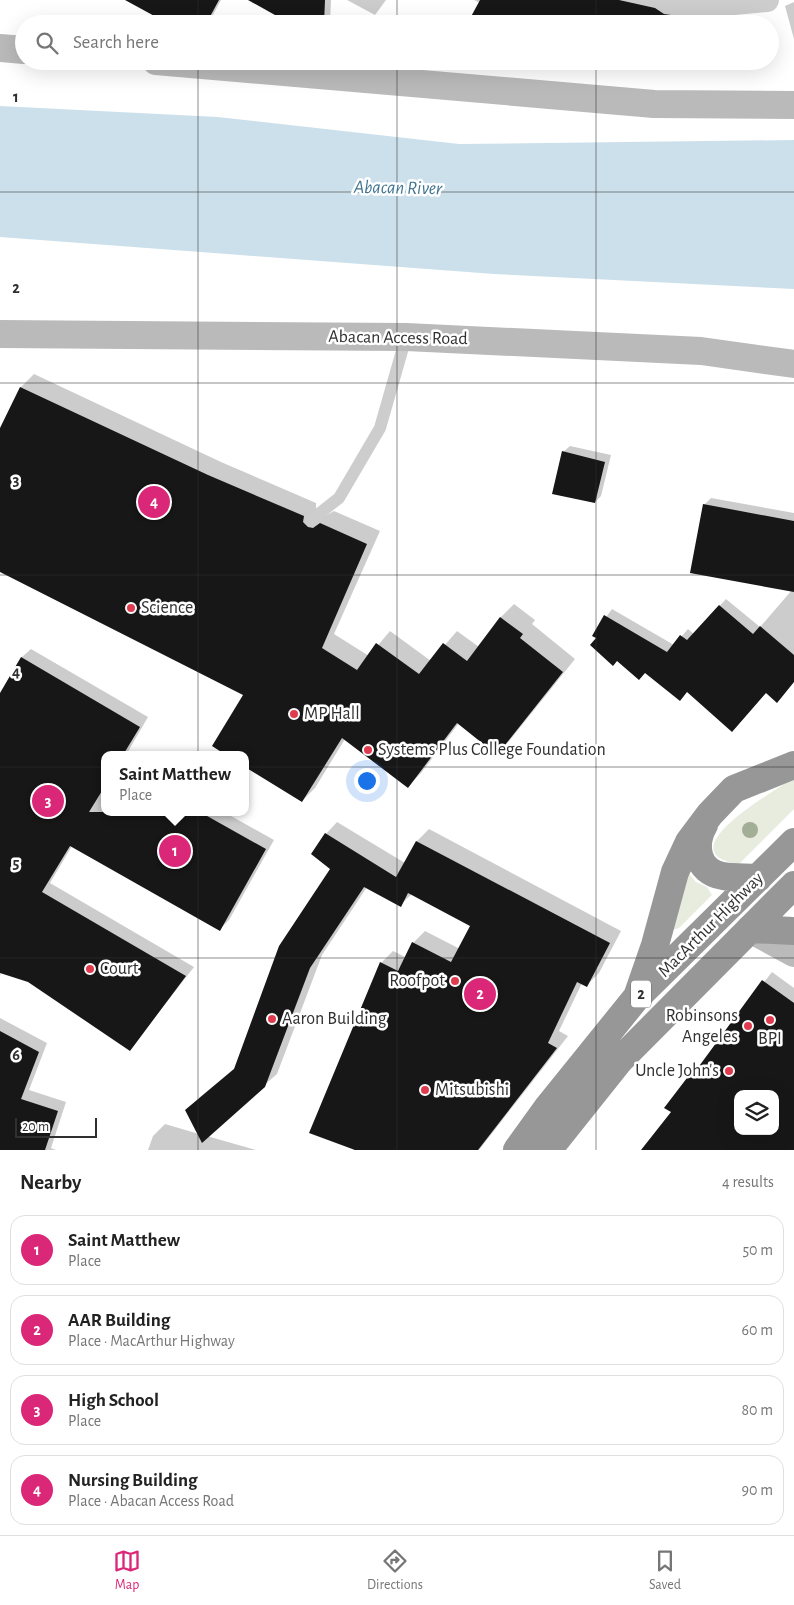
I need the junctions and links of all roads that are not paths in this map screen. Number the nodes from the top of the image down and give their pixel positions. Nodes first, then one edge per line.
1 (666, 0) edge
2 (767, 0) edge
3 (0, 48) edge
4 (15, 49) edge
5 (260, 70) edge
6 (794, 105) edge
7 (0, 334) edge
8 (406, 337) junction
9 (794, 364) edge
10 (311, 520) dead end
11 (794, 764) edge
12 (710, 814) junction
13 (788, 847) edge
14 (758, 878) junction
15 (794, 885) edge
16 (750, 929) junction
17 (794, 931) edge
18 (794, 953) edge
19 (636, 998) junction
20 (517, 1150) edge
21 (548, 1150) edge

1 - 2 street
3 - 4 street
5 - 6 street
7 - 8 street, Abacan Access Road
8 - 9 street, Abacan Access Road
8 - 10 lane
11 - 12 highway
12 - 14 highway
12 - 19 highway
13 - 14 highway, MacArthur Highway / 2
14 - 19 highway, MacArthur Highway / 2
15 - 16 highway, MacArthur Highway / 2
16 - 17 highway
16 - 18 street
16 - 21 highway, MacArthur Highway / 2
19 - 20 highway, MacArthur Highway / 2

